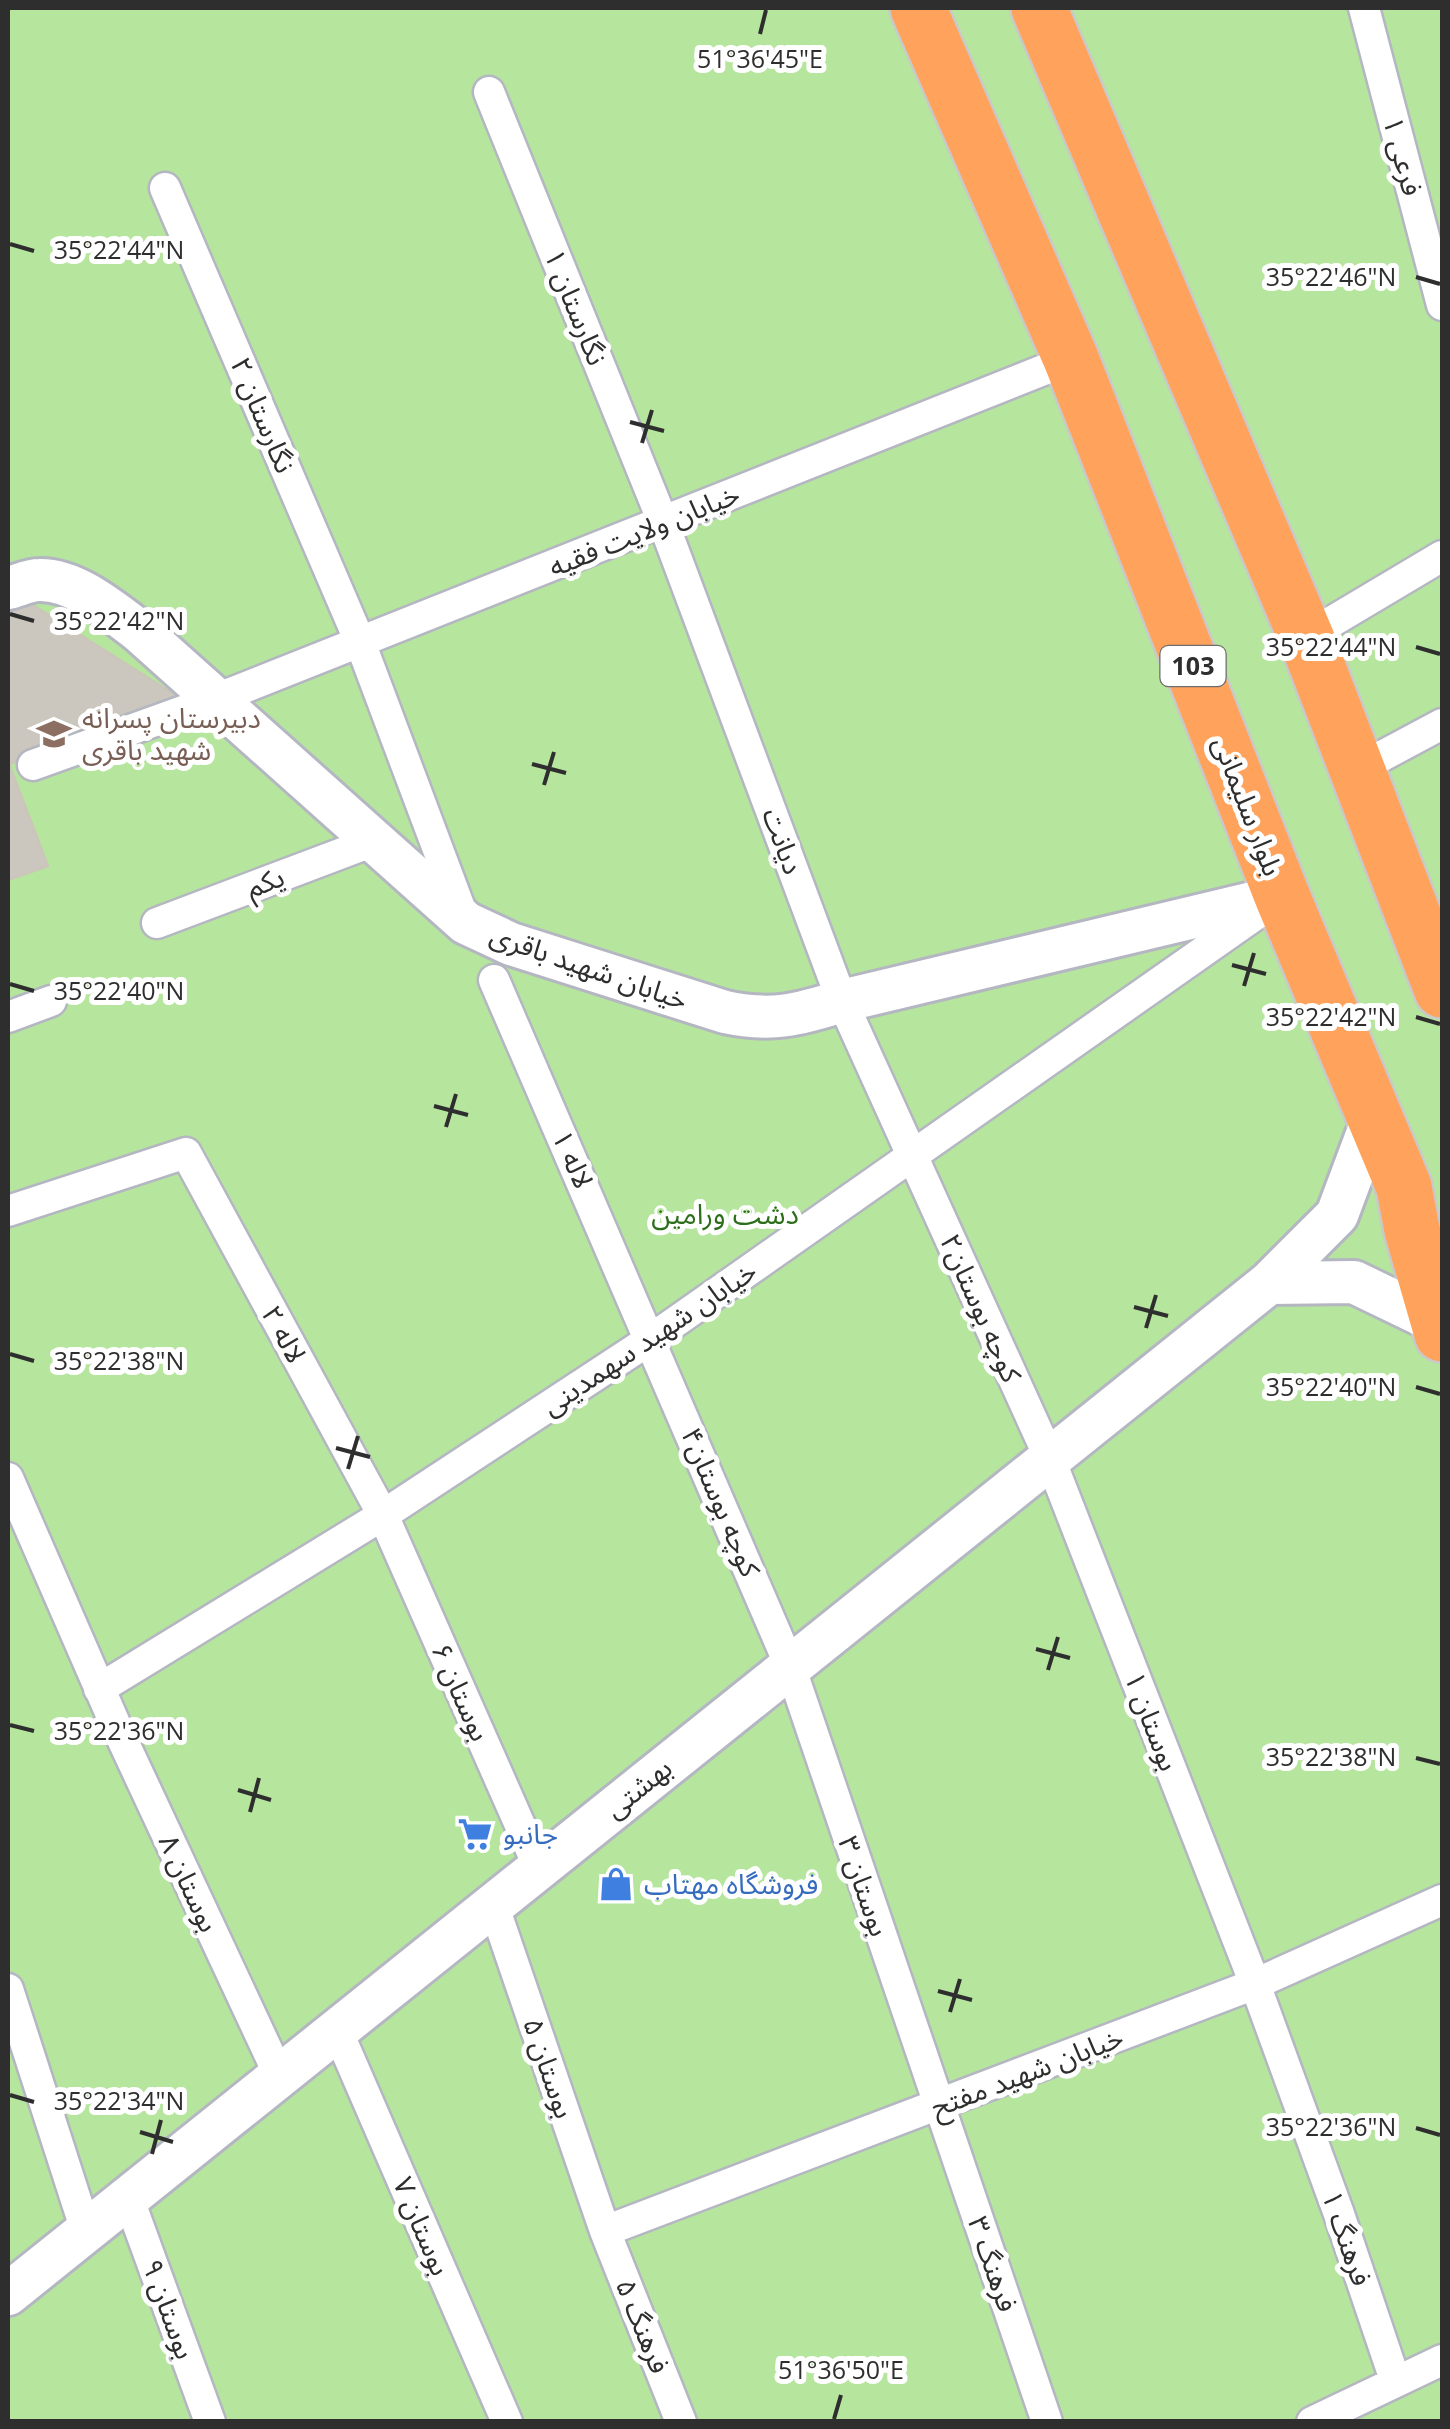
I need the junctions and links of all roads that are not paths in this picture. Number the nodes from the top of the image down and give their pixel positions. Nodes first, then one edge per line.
1 (918, 8) edge
2 (1039, 8) edge
3 (1364, 8) edge
4 (489, 92) dead end
5 (165, 188) dead end
6 (1442, 305) edge
7 (1071, 359) junction
8 (663, 522) junction
9 (1442, 556) edge
10 (8, 588) edge
11 (1306, 637) junction
12 (360, 642) junction
13 (216, 699) junction
14 (1442, 724) edge
15 (33, 766) dead end
16 (1356, 770) junction
17 (374, 841) junction
18 (1282, 896) junction
19 (156, 923) dead end
20 (466, 923) junction
21 (1437, 956) edge
22 (494, 980) dead end
23 (51, 1001) dead end
24 (842, 1001) junction
25 (8, 1017) edge
26 (1374, 1116) junction
27 (912, 1157) junction
28 (8, 1211) edge
29 (1269, 1283) junction
30 (1441, 1328) edge
31 (651, 1338) junction
32 (1050, 1459) junction
33 (8, 1478) edge
34 (383, 1516) junction
35 (790, 1666) junction
36 (99, 1689) junction
37 (539, 1868) junction
38 (1442, 1900) edge
39 (494, 1904) junction
40 (1255, 1984) junction
41 (8, 1990) edge
42 (337, 2030) junction
43 (280, 2076) junction
44 (938, 2106) junction
45 (128, 2197) junction
46 (86, 2230) junction
47 (605, 2231) junction
48 (8, 2294) edge
49 (1442, 2360) edge
50 (1396, 2380) junction
51 (210, 2422) edge
52 (507, 2422) edge
53 (681, 2422) edge
54 (1047, 2422) edge
55 (1312, 2422) edge

1 - 7 highway, بلوار سلیمانی / 103
2 - 11 highway
3 - 6 street, فرعی ۱
4 - 8 street, نگارستان ۱
5 - 12 street, نگارستان ۲
7 - 8 street, خیابان ولایت فقیه
7 - 18 highway, بلوار سلیمانی / 103
8 - 12 street, خیابان ولایت فقیه
8 - 24 street, دیانت
9 - 11 street
10 - 13 street, خیابان شهید باقری
11 - 16 highway
12 - 13 street, خیابان ولایت فقیه
12 - 20 street, نگارستان ۲
13 - 15 street, خیابان ولایت فقیه
13 - 17 street, خیابان شهید باقری
14 - 16 street
16 - 21 highway
17 - 19 street, یکم
17 - 20 street, خیابان شهید باقری
18 - 24 street, خیابان شهید باقری
18 - 26 highway, بلوار سلیمانی / 103
18 - 27 street, خیابان شهید سهمدینی
20 - 24 street, خیابان شهید باقری
22 - 31 street, لاله ۱
23 - 25 street
24 - 27 street, دیانت
26 - 29 street, بهشتی
26 - 30 highway, بلوار سلیمانی / 103
27 - 31 street, خیابان شهید سهمدینی
27 - 32 street, کوچه بوستان۲
28 - 34 street, لاله ۲
29 - 30 street
29 - 32 street, بهشتی
31 - 34 street, خیابان شهید سهمدینی
31 - 35 street, کوچه بوستان۴
32 - 35 street, بهشتی
32 - 40 street, بوستان ۱
33 - 36 street, بوستان ۸
34 - 36 street, خیابان شهید سهمدینی
34 - 37 street, بوستان ۶
35 - 37 street, بهشتی
35 - 44 street, بوستان ۳
36 - 43 street, بوستان ۸
37 - 39 street, بهشتی
38 - 40 street, خیابان شهید مفتح
39 - 42 street, بهشتی
39 - 47 street, بوستان ۵
40 - 44 street, خیابان شهید مفتح
40 - 50 street, فرهنگ ۱
41 - 46 street
42 - 43 street, بهشتی
42 - 52 street, بوستان ۷
43 - 45 street, بهشتی
44 - 47 street, خیابان شهید مفتح
44 - 54 street, فرهنگ ۳
45 - 46 street, بهشتی
45 - 51 street, بوستان ۹
46 - 48 street, بهشتی
47 - 53 street, فرهنگ ۵
49 - 50 street
50 - 55 street

